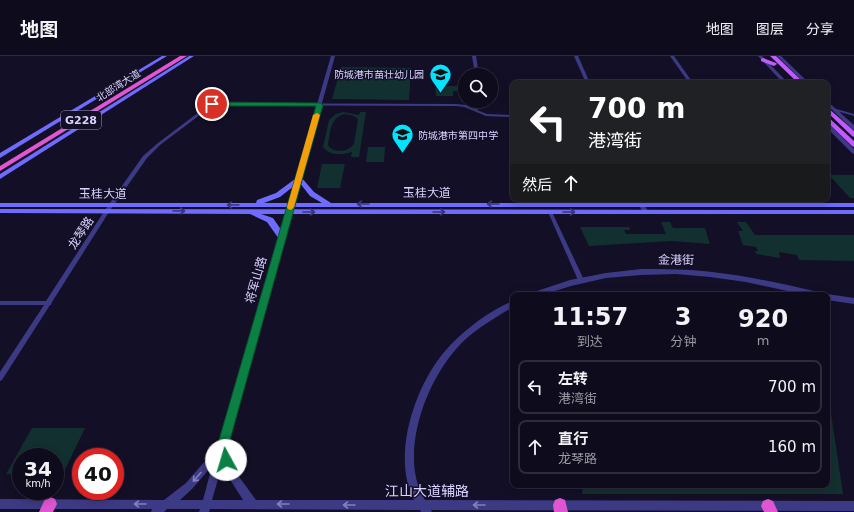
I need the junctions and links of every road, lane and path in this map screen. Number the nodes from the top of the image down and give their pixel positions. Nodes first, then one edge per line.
1 (165, 56) edge
2 (184, 56) edge
3 (191, 56) edge
4 (333, 56) edge
5 (474, 56) edge
6 (576, 56) edge
7 (672, 56) edge
8 (773, 56) edge
9 (779, 56) edge
10 (763, 57) edge
11 (174, 58) edge
12 (780, 63) junction
13 (476, 68) edge
14 (587, 80) edge
15 (689, 80) edge
16 (783, 80) edge
17 (790, 80) edge
18 (798, 80) edge
19 (803, 80) edge
20 (320, 105) junction
21 (830, 106) edge
22 (477, 108) edge
23 (473, 110) junction
24 (830, 110) edge
25 (837, 114) junction
26 (854, 115) edge
27 (510, 116) edge
28 (854, 118) edge
29 (830, 121) edge
30 (850, 124) junction
31 (830, 128) edge
32 (854, 128) edge
33 (854, 135) edge
34 (854, 145) edge
35 (854, 152) edge
36 (0, 156) edge
37 (1, 167) edge
38 (0, 177) edge
39 (299, 178) junction
40 (640, 202) edge
41 (777, 202) edge
42 (330, 204) junction
43 (854, 205) edge
44 (0, 206) edge
45 (109, 208) junction
46 (247, 208) junction
47 (290, 208) junction
48 (0, 211) edge
49 (550, 212) junction
50 (645, 212) junction
51 (854, 212) edge
52 (282, 237) junction
53 (581, 280) junction
54 (543, 292) edge
55 (805, 292) edge
56 (830, 297) edge
57 (854, 301) edge
58 (0, 303) edge
59 (49, 303) junction
60 (510, 306) edge
61 (0, 378) edge
62 (223, 447) junction
63 (0, 504) edge
64 (167, 504) junction
65 (253, 504) junction
66 (854, 506) edge
67 (48, 508) edge
68 (205, 508) edge
69 (425, 508) edge
70 (560, 509) edge
71 (770, 509) edge
72 (156, 512) edge

1 - 36 main road
2 - 11 highway, 北部湾大道 / G228
3 - 11 highway
3 - 38 main road
4 - 20 street, 将军山路
5 - 13 street
6 - 14 street
7 - 15 street
8 - 12 main road
9 - 12 street
10 - 12 main road
10 - 16 street
11 - 37 highway, 北部湾大道 / G228
12 - 17 main road
12 - 18 main road
12 - 19 street
20 - 23 street, 龙琴路
20 - 39 street, 将军山路
20 - 45 street, 龙琴路
21 - 25 street
22 - 23 street
23 - 27 street, 龙琴路
24 - 25 main road
25 - 26 street
25 - 30 street
25 - 33 main road
28 - 30 street
29 - 34 main road
30 - 32 street
31 - 35 street
39 - 42 main road
39 - 46 main road
39 - 47 street, 将军山路
40 - 41 main road, 玉桂大道
40 -> 42 main road, 玉桂大道
40 - 50 street
41 - 43 main road, 玉桂大道
42 - 47 main road, 玉桂大道
44 - 45 main road, 玉桂大道
45 - 46 main road, 玉桂大道
45 - 48 main road, 玉桂大道
45 - 59 street, 龙琴路
46 - 47 main road, 玉桂大道
46 - 52 main road
47 -> 49 main road, 玉桂大道
47 - 52 street, 将军山路
49 -> 50 main road, 玉桂大道
49 - 53 street
50 - 51 main road, 玉桂大道
52 - 62 street, 将军山路
53 - 54 street, 金港街
53 - 55 street, 金港街
56 - 57 street
58 - 59 street
59 - 61 street, 龙琴路
60 - 69 street
62 -> 64 street
62 - 65 street
62 - 68 street, 将军山路
63 - 67 street, 江山大道辅路
64 -> 67 street, 江山大道辅路
64 - 68 street, 江山大道辅路
64 - 72 street
65 - 68 street, 江山大道辅路
69 -> 65 street, 江山大道辅路
66 - 71 street, 江山大道辅路
70 -> 69 street, 江山大道辅路
70 - 71 street, 江山大道辅路

